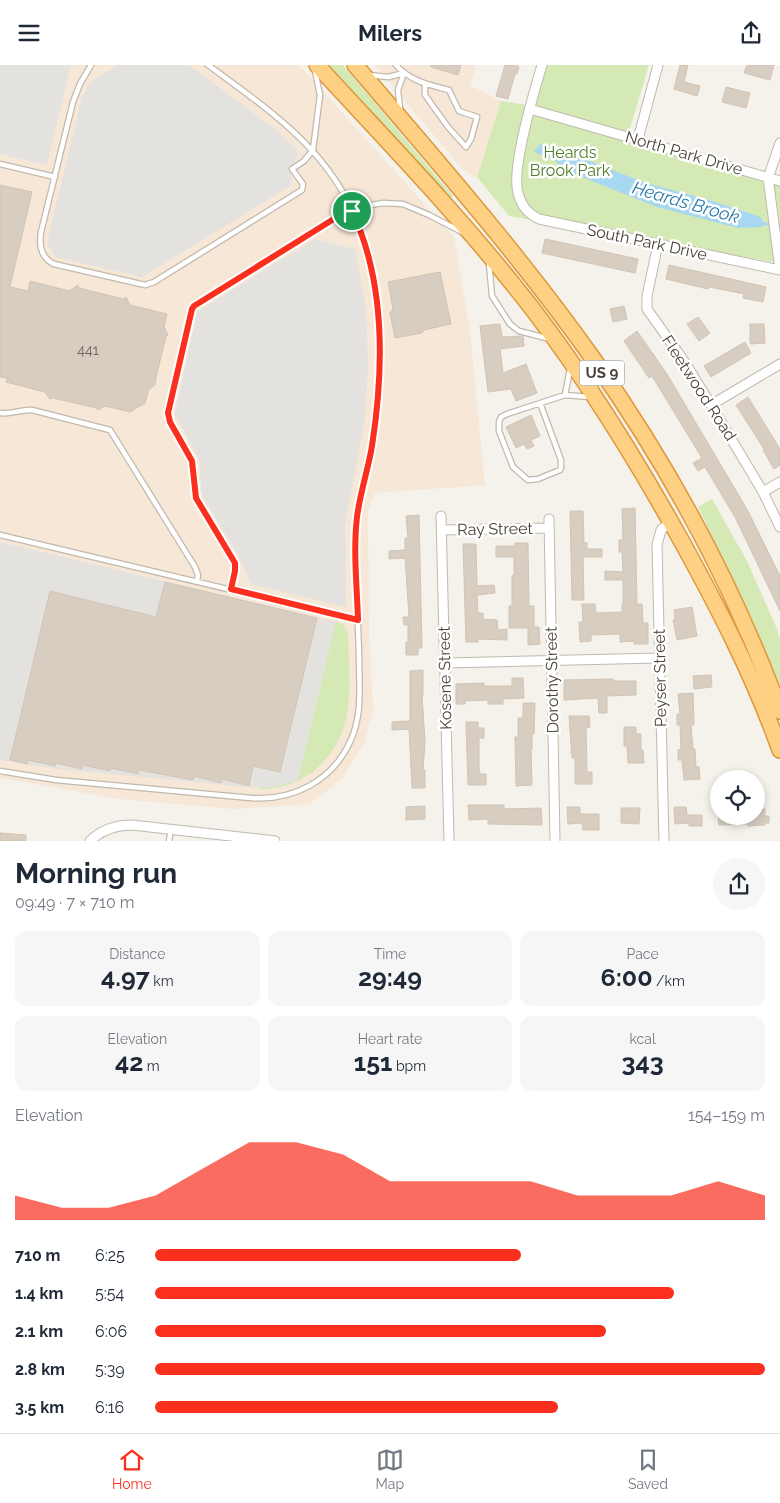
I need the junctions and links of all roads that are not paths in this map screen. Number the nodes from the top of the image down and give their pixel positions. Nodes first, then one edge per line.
1 (91, 65) edge
2 (208, 65) edge
3 (312, 65) edge
4 (317, 65) edge
5 (396, 65) edge
6 (542, 65) edge
7 (658, 65) edge
8 (359, 70) edge
9 (404, 73) junction
10 (425, 84) junction
11 (530, 109) junction
12 (405, 125) junction
13 (638, 139) junction
14 (780, 143) edge
15 (313, 151) junction
16 (0, 164) edge
17 (55, 177) junction
18 (768, 178) junction
19 (780, 181) edge
20 (352, 211) junction
21 (658, 244) junction
22 (480, 245) junction
23 (780, 269) edge
24 (556, 341) junction
25 (572, 363) junction
26 (780, 364) edge
27 (565, 395) junction
28 (595, 397) junction
29 (540, 403) junction
30 (711, 405) junction
31 (0, 413) edge
32 (780, 482) edge
33 (763, 492) junction
34 (441, 517) dead end
35 (671, 521) junction
36 (549, 524) joint
37 (780, 527) edge
38 (442, 530) junction
39 (0, 535) edge
40 (197, 581) junction
41 (231, 589) junction
42 (358, 620) junction
43 (660, 658) junction
44 (552, 661) junction
45 (445, 663) junction
46 (780, 711) edge
47 (780, 750) edge
48 (0, 771) edge
49 (171, 829) junction
50 (90, 841) edge
51 (170, 841) edge
52 (275, 841) edge
53 (449, 841) edge
54 (555, 841) edge
55 (664, 841) edge

1 - 17 lane
2 - 15 lane
3 - 15 lane
4 - 22 highway, US 9
5 - 9 lane
6 - 11 street
7 - 13 street
8 - 9 lane
8 - 12 highway, US 9
9 - 10 lane
9 - 12 lane
10 - 10 lane
11 - 13 street, North Park Drive
11 - 21 street, South Park Drive
12 - 46 highway, US 9
13 - 18 street, North Park Drive
14 - 18 street
15 - 17 lane
15 - 20 lane
16 - 17 lane
18 - 19 street, North Park Drive
18 - 23 street
20 - 22 lane
20 - 41 lane
20 - 42 lane
21 - 23 street, South Park Drive
21 - 30 street, Fleetwood Road
22 - 24 highway, US 9
22 - 24 lane
24 - 25 highway, US 9
25 - 27 lane
25 - 28 highway, US 9
26 - 30 street
27 - 28 lane
27 - 29 lane
28 - 35 highway, US 9
29 - 29 lane
30 - 33 street, Fleetwood Road
31 - 40 lane
32 - 33 street
33 - 37 street, Fleetwood Road
34 - 38 street, Kosene Street
35 - 43 street, Peyser Street
35 - 47 highway, US 9
36 - 38 street, Ray Street
36 - 44 street, Dorothy Street
38 - 45 street, Kosene Street
39 - 40 lane
40 - 41 lane
41 - 42 lane
42 - 48 lane
43 - 44 street
43 - 55 street, Peyser Street
44 - 45 street
44 - 54 street, Dorothy Street
45 - 53 street, Kosene Street
49 - 50 street
49 - 51 lane
49 - 52 street

